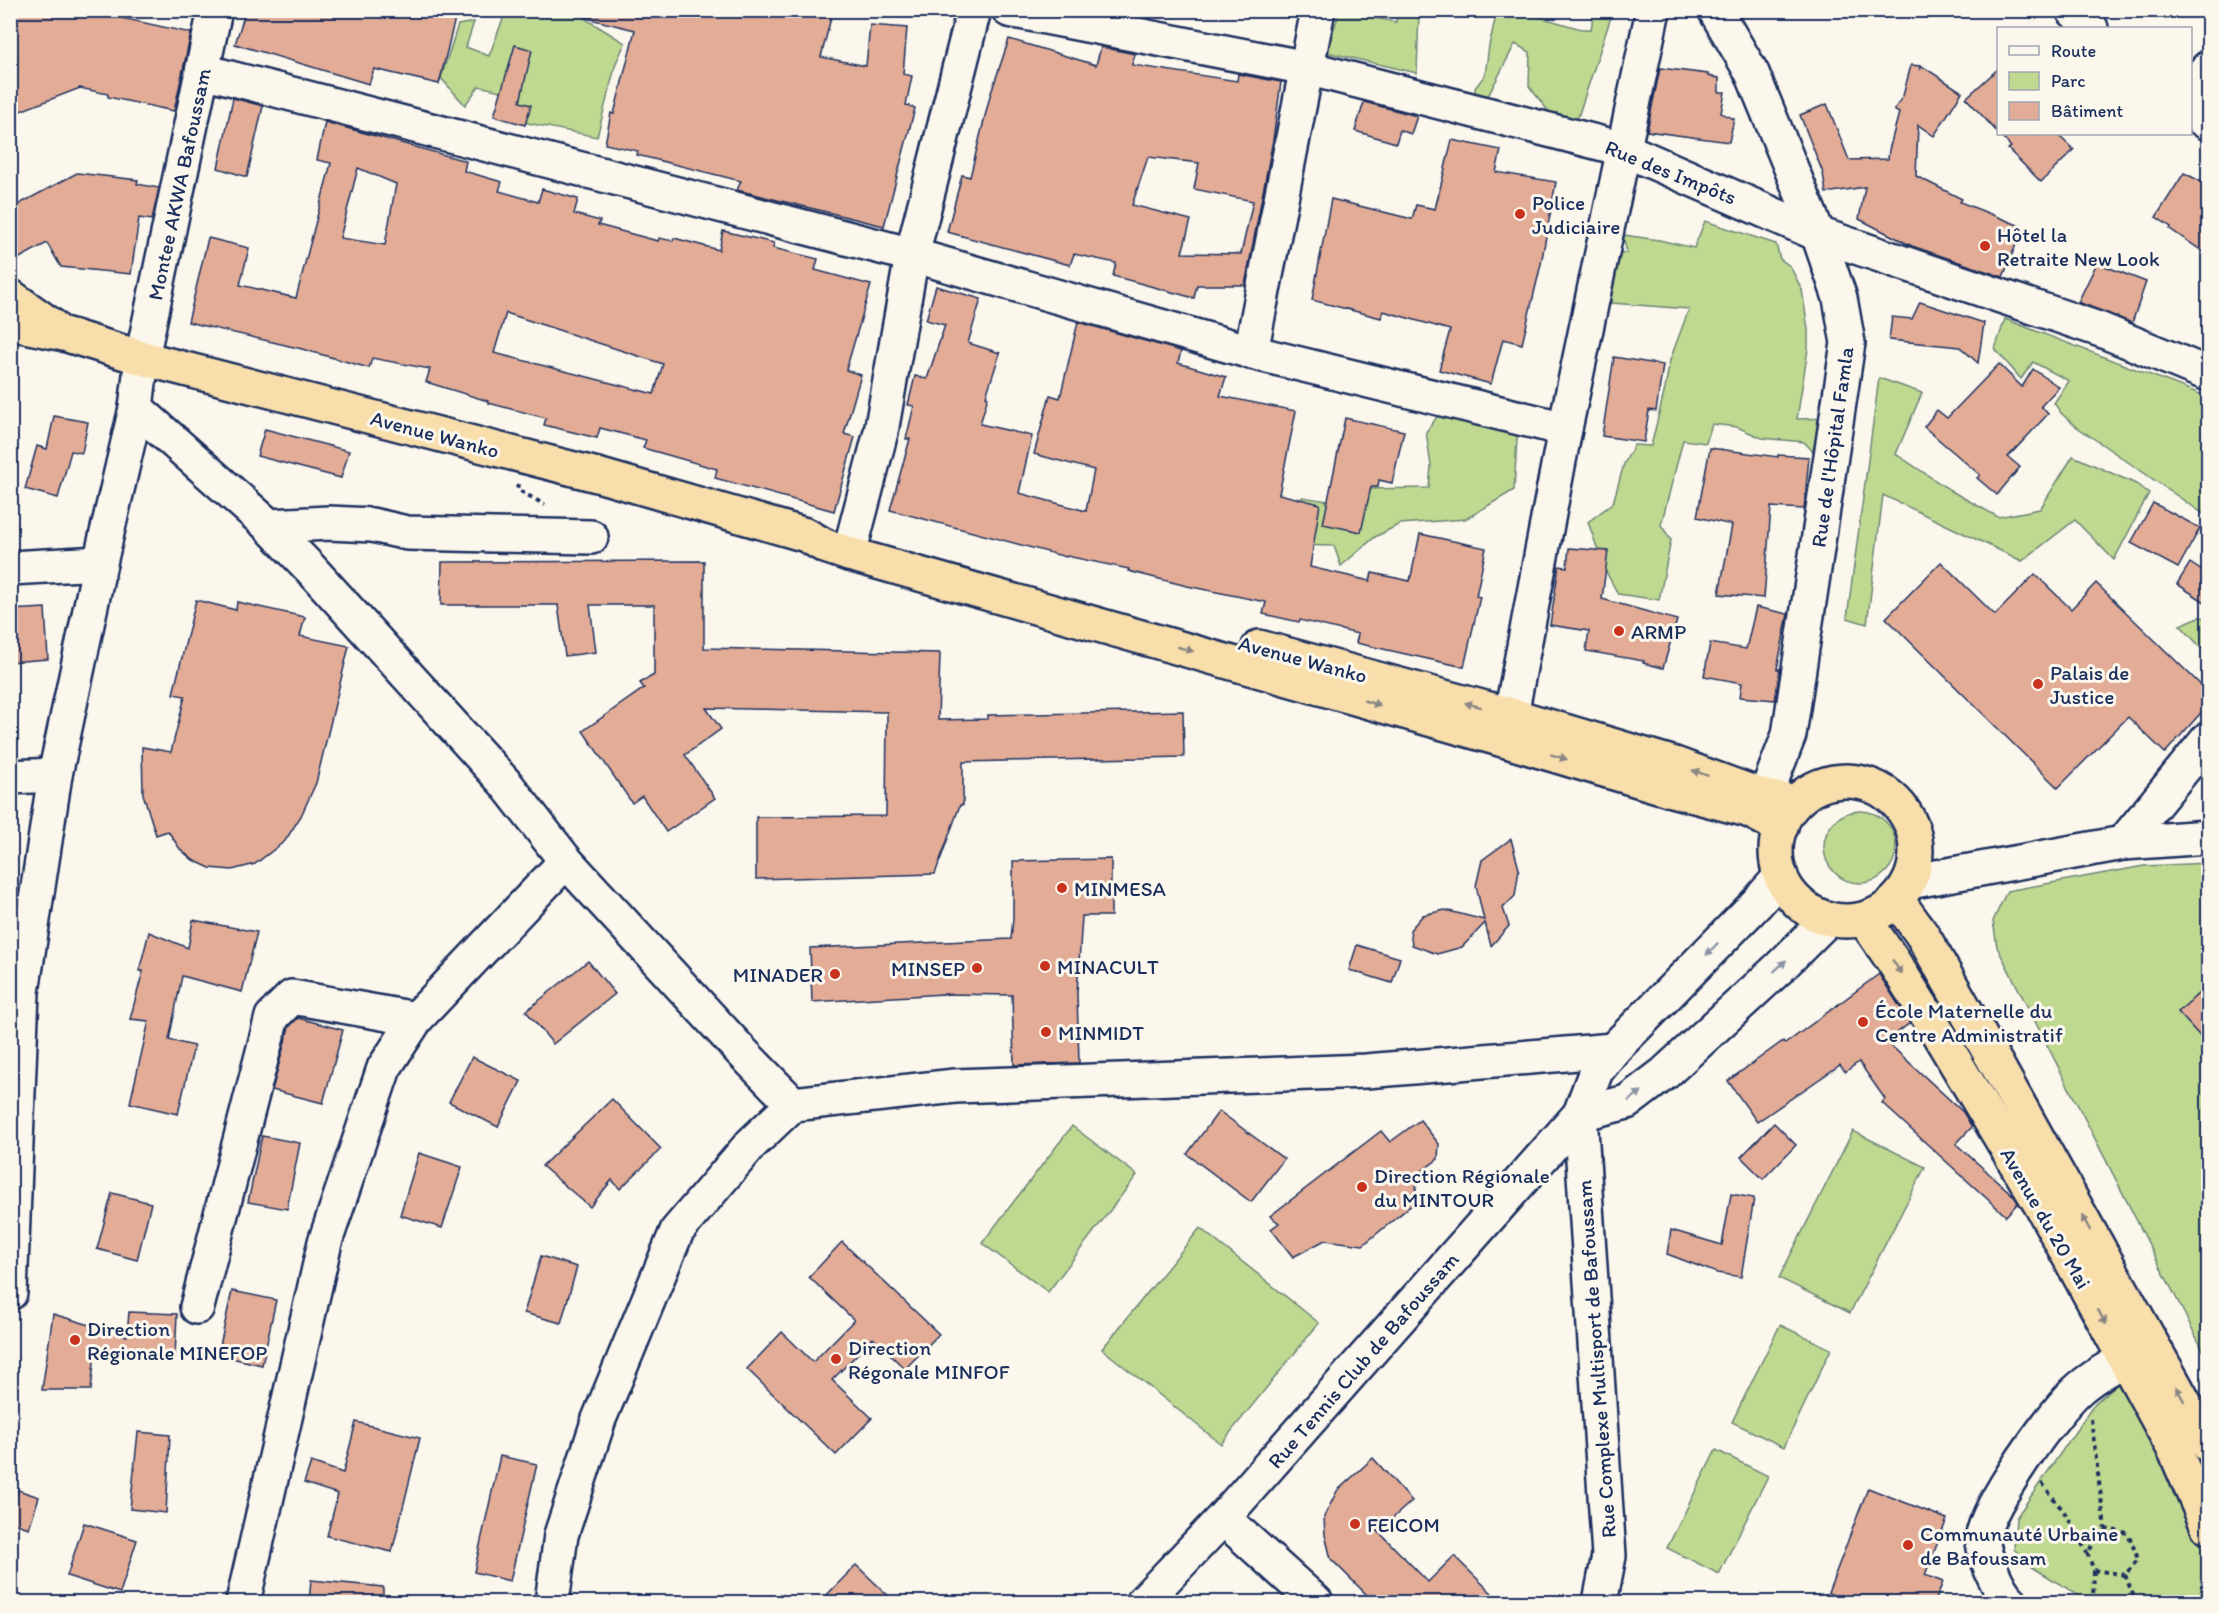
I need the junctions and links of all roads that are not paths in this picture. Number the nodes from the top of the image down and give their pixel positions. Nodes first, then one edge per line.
1 (215, 10) edge
2 (974, 10) edge
3 (1009, 10) edge
4 (1318, 10) edge
5 (1653, 10) edge
6 (1715, 10) edge
7 (2073, 10) edge
8 (2090, 27) edge
9 (1307, 68) junction
10 (2208, 68) edge
11 (203, 71) junction
12 (2192, 86) edge
13 (2192, 112) edge
14 (2208, 123) edge
15 (1623, 149) junction
16 (1818, 234) junction
17 (912, 255) junction
18 (10, 296) edge
19 (10, 322) edge
20 (64, 334) junction
21 (1251, 352) junction
22 (142, 358) junction
23 (2208, 374) edge
24 (136, 408) junction
25 (1565, 429) junction
26 (269, 526) junction
27 (591, 537) dead end
28 (850, 546) junction
29 (100, 563) junction
30 (10, 568) edge
31 (1507, 727) junction
32 (2208, 739) edge
33 (55, 775) junction
34 (10, 777) edge
35 (1780, 809) junction
36 (2208, 837) edge
37 (2123, 843) junction
38 (566, 861) junction
39 (1781, 876) junction
40 (1903, 891) junction
41 (1828, 919) junction
42 (1864, 919) junction
43 (16, 993) edge
44 (416, 1018) junction
45 (1613, 1050) junction
46 (793, 1104) junction
47 (1580, 1114) junction
48 (12, 1213) edge
49 (10, 1293) edge
50 (197, 1307) dead end
51 (2139, 1352) junction
52 (2208, 1445) edge
53 (1224, 1518) junction
54 (2208, 1527) edge
55 (243, 1602) edge
56 (552, 1602) edge
57 (1143, 1602) edge
58 (1316, 1602) edge
59 (1600, 1602) edge
60 (2011, 1602) edge

1 - 11 street, Montee AKWA Bafoussam
2 - 17 street
3 - 9 street, Rue des Impôts
4 - 9 street
5 - 15 street
6 - 16 street, Rue de l'Hôpital Famla
7 - 8 street
9 - 15 street, Rue des Impôts
9 - 21 street
10 - 12 street
11 - 17 street
11 - 22 street, Montee AKWA Bafoussam
13 - 14 street
15 - 16 street, Rue des Impôts
15 - 25 street
16 - 23 street, Rue des Impôts
16 - 35 street, Rue de l'Hôpital Famla
17 - 21 street
17 - 28 street
18 - 20 highway, Avenue Wanko
19 - 20 highway, Avenue Wanko
20 - 22 highway, Avenue Wanko
21 - 25 street
22 - 24 street, Montee AKWA Bafoussam
22 - 28 highway, Avenue Wanko
24 - 26 street
24 - 29 street, Montee AKWA Bafoussam
25 - 31 street
26 - 27 street
26 - 38 street
28 - 31 highway, Avenue Wanko
29 - 30 street
29 - 33 street, Montee AKWA Bafoussam
31 - 35 highway, Avenue Wanko
32 - 37 street
33 - 34 street
33 - 43 street, Montee AKWA Bafoussam
35 - 39 highway
35 - 40 highway
36 - 37 street
37 - 40 street
38 - 44 street
38 - 46 street
39 - 41 highway
39 -> 45 street, Rue Tennis Club de Bafoussam
40 - 42 highway
51 -> 40 highway, Avenue du 20 Mai
41 - 42 highway
47 -> 41 street
42 -> 51 highway, Avenue du 20 Mai
43 - 48 street, Montee AKWA Bafoussam
44 - 50 street
44 - 55 street
45 - 46 street
45 - 47 street, Rue Tennis Club de Bafoussam
46 - 56 street
47 - 53 street, Rue Tennis Club de Bafoussam
47 - 59 street, Rue Complexe Multisport de Bafoussam
48 - 49 street, Montee AKWA Bafoussam
52 -> 51 highway, Avenue du 20 Mai
51 - 54 highway, Avenue du 20 Mai
51 - 60 street
53 - 57 street, Rue Tennis Club de Bafoussam
53 - 58 street

